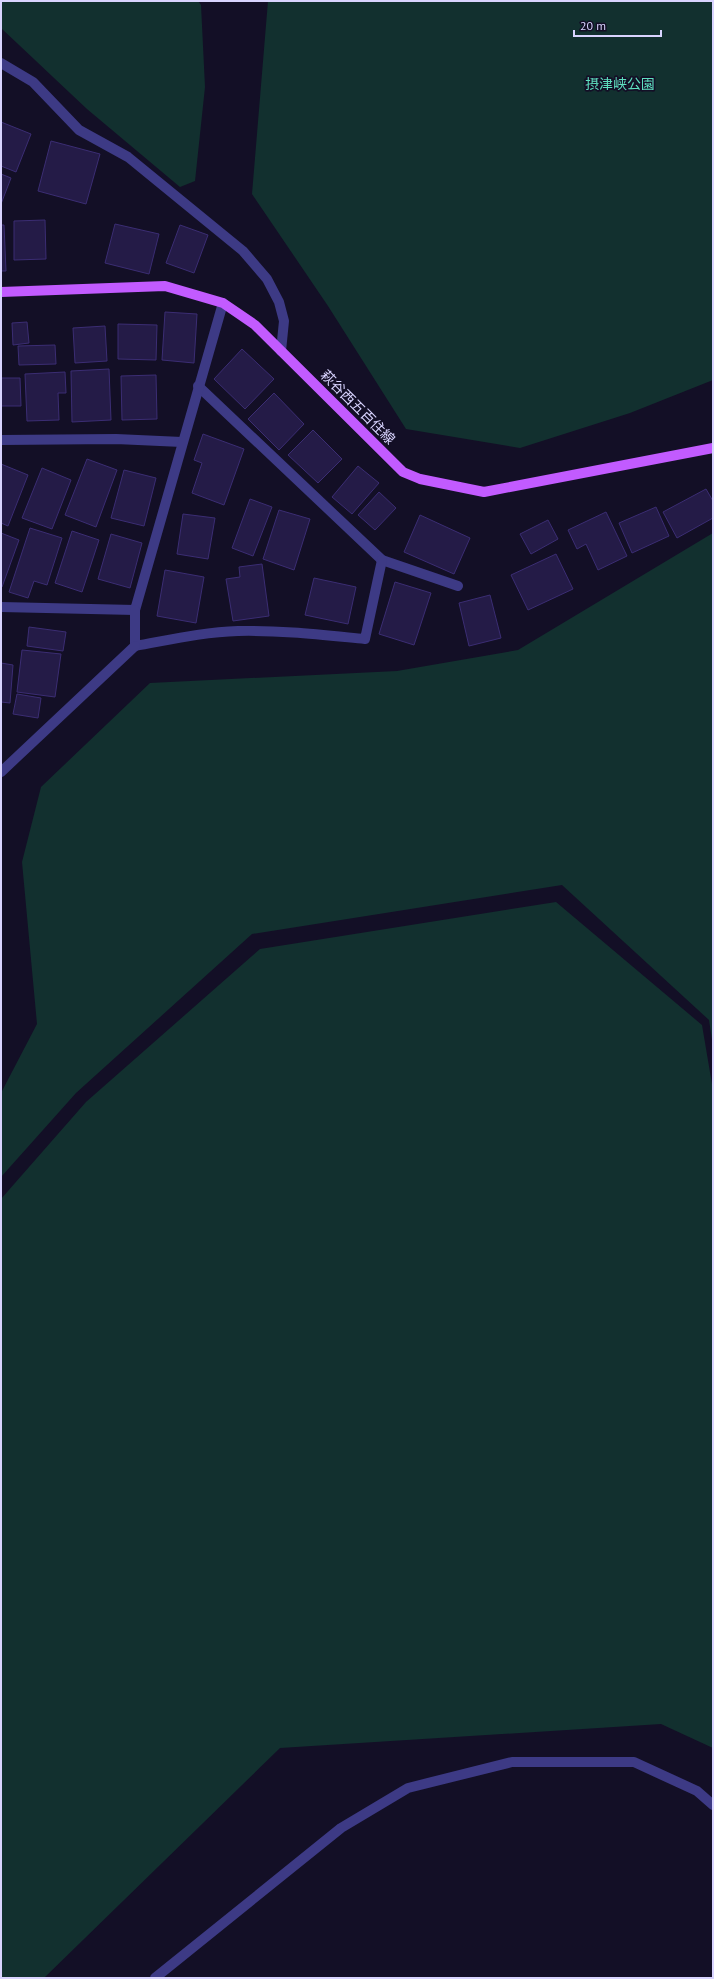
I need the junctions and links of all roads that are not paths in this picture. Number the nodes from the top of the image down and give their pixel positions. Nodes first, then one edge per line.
1 (1, 63) edge
2 (1, 292) edge
3 (223, 302) junction
4 (281, 351) junction
5 (198, 386) junction
6 (1, 440) edge
7 (182, 442) junction
8 (713, 448) edge
9 (382, 560) junction
10 (458, 586) dead end
11 (1, 607) edge
12 (135, 610) junction
13 (135, 646) junction
14 (1, 772) edge
15 (713, 1805) edge
16 (155, 1978) edge

1 - 4 street
2 - 3 main road, 萩谷西五百住線
3 - 4 main road, 萩谷西五百住線
3 - 5 street
4 - 8 main road, 萩谷西五百住線
5 - 7 street
5 - 9 street
6 - 7 street
7 - 12 street
9 - 10 street
9 - 13 street
11 - 12 street
12 - 13 street
13 - 14 street
15 - 16 street

